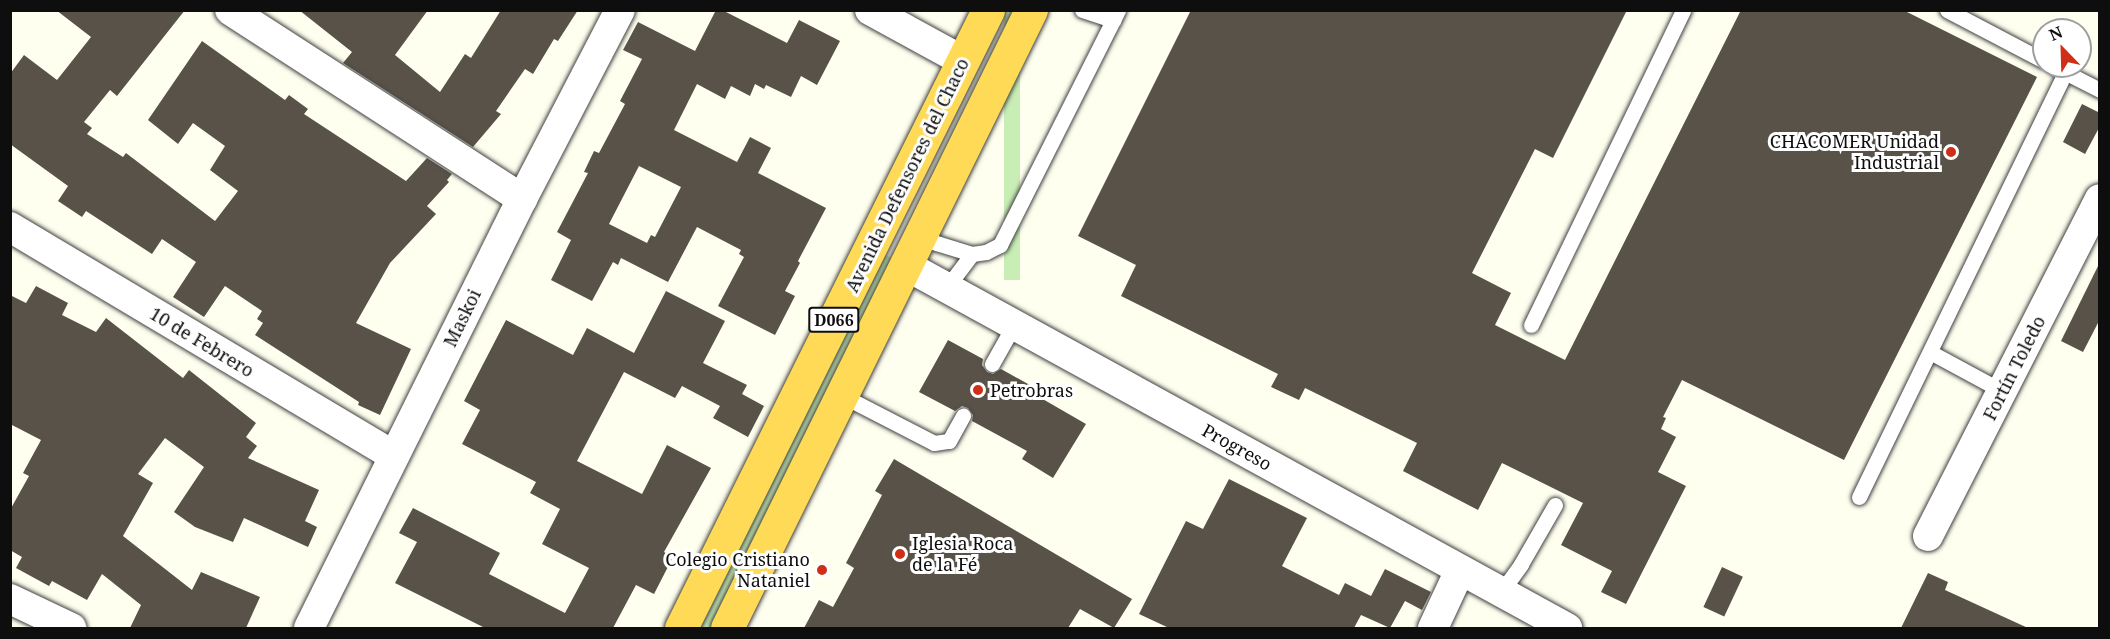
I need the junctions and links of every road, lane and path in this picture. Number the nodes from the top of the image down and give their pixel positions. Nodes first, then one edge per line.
1 (230, 10) edge
2 (620, 10) edge
3 (870, 10) edge
4 (988, 10) edge
5 (1031, 10) edge
6 (1082, 10) edge
7 (1683, 10) edge
8 (1947, 10) edge
9 (1115, 15) edge
10 (2032, 56) edge
11 (963, 61) junction
12 (2055, 78) edge
13 (2077, 78) edge
14 (2100, 90) edge
15 (522, 199) junction
16 (2100, 199) edge
17 (10, 227) edge
18 (913, 252) junction
19 (972, 254) junction
20 (947, 288) junction
21 (1014, 325) junction
22 (1531, 325) dead end
23 (1930, 352) junction
24 (992, 364) dead end
25 (2002, 391) junction
26 (843, 396) junction
27 (963, 416) dead end
28 (394, 456) junction
29 (1859, 497) dead end
30 (1555, 505) dead end
31 (1928, 536) dead end
32 (1460, 570) junction
33 (1501, 592) junction
34 (10, 599) edge
35 (71, 628) edge
36 (309, 628) edge
37 (681, 628) edge
38 (728, 628) edge
39 (1433, 628) edge
40 (1567, 628) edge

1 - 15 street
2 - 15 street, Maskoi
3 - 11 street
4 - 11 highway, Avenida Defensores del Chaco / D066
5 - 18 highway, Avenida Defensores del Chaco / D066
6 - 9 lane
7 - 22 lane
8 - 10 lane
9 - 19 lane
11 - 37 highway, Avenida Defensores del Chaco / D066
12 - 23 lane
13 - 14 lane
15 - 28 street, Maskoi
16 - 25 street, Fortín Toledo
17 - 28 street, 10 de Febrero
18 - 19 lane
18 - 20 street, Progreso
18 - 26 highway, Avenida Defensores del Chaco / D066
19 - 20 lane
20 - 21 street, Progreso
21 - 24 lane
21 - 32 street, Progreso
23 - 25 lane
23 - 29 lane
25 - 31 street, Fortín Toledo
26 - 27 lane
26 - 38 highway, Avenida Defensores del Chaco / D066
28 - 36 street, Maskoi
30 - 33 lane
32 - 33 street, Progreso
32 - 39 street
33 - 40 street, Progreso
34 - 35 street

